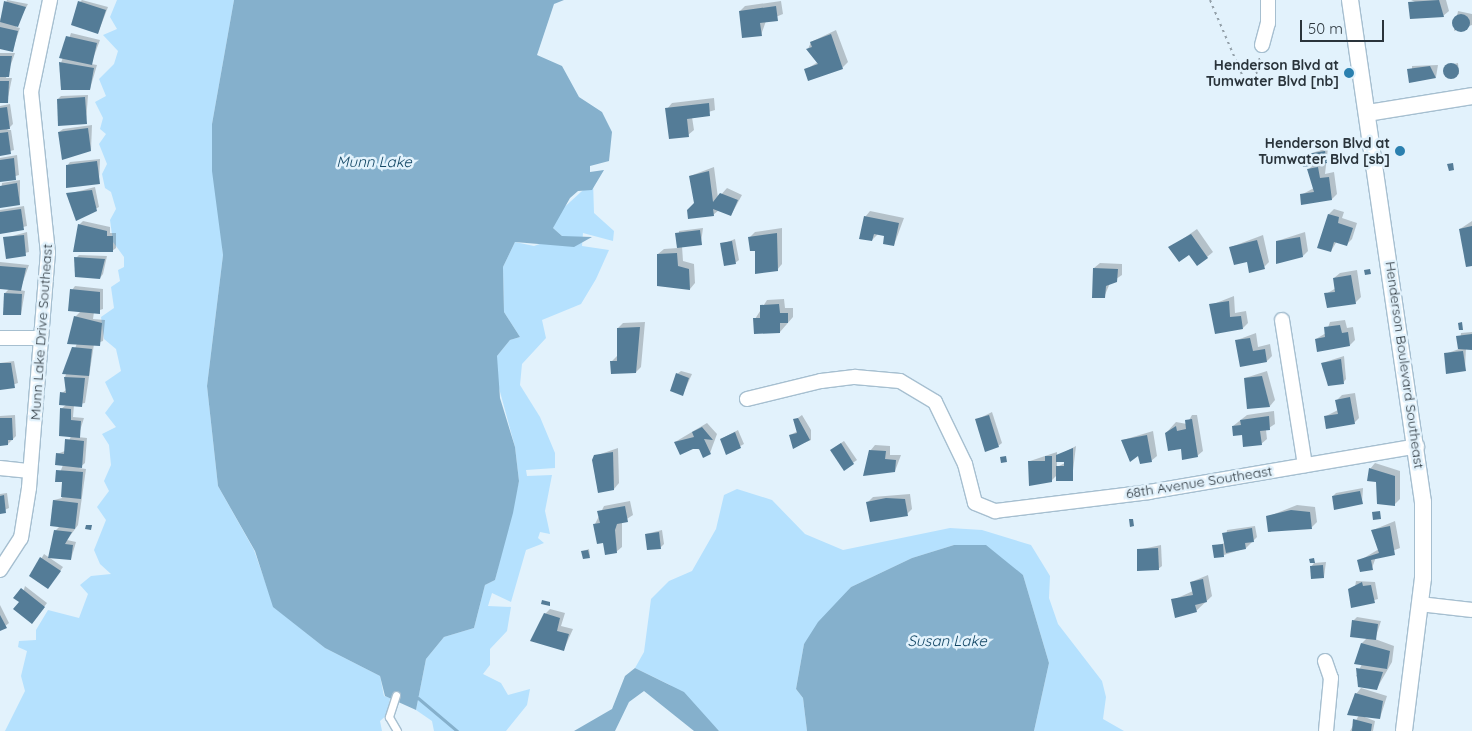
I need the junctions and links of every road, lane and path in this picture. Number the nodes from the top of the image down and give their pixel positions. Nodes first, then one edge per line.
1 (50, 0) edge
2 (1210, 0) edge
3 (1268, 0) edge
4 (1350, 0) edge
5 (1262, 45) joint
6 (1472, 96) edge
7 (1367, 113) junction
8 (1282, 320) dead end
9 (0, 338) edge
10 (40, 338) junction
11 (747, 399) dead end
12 (1416, 446) junction
13 (1305, 465) junction
14 (0, 468) edge
15 (30, 472) junction
16 (0, 570) edge
17 (1420, 604) junction
18 (1472, 610) edge
19 (1325, 661) dead end
20 (396, 695) dead end
21 (397, 731) edge
22 (1326, 731) edge
23 (1404, 731) edge

1 - 10 street, Munn Lake Drive Southeast
2 - 5 path
3 - 5 street
4 - 7 street, Henderson Boulevard Southeast
6 - 7 street
7 - 12 street, Henderson Boulevard Southeast
8 - 13 street
9 - 10 street
10 - 15 street, Munn Lake Drive Southeast
11 - 13 street, 68th Avenue Southeast
12 - 13 street, 68th Avenue Southeast
12 - 17 street, Henderson Boulevard Southeast
14 - 15 street
15 - 16 street, Munn Lake Drive Southeast
17 - 18 street
17 - 23 street, Henderson Boulevard Southeast
19 - 22 street
20 - 21 lane

